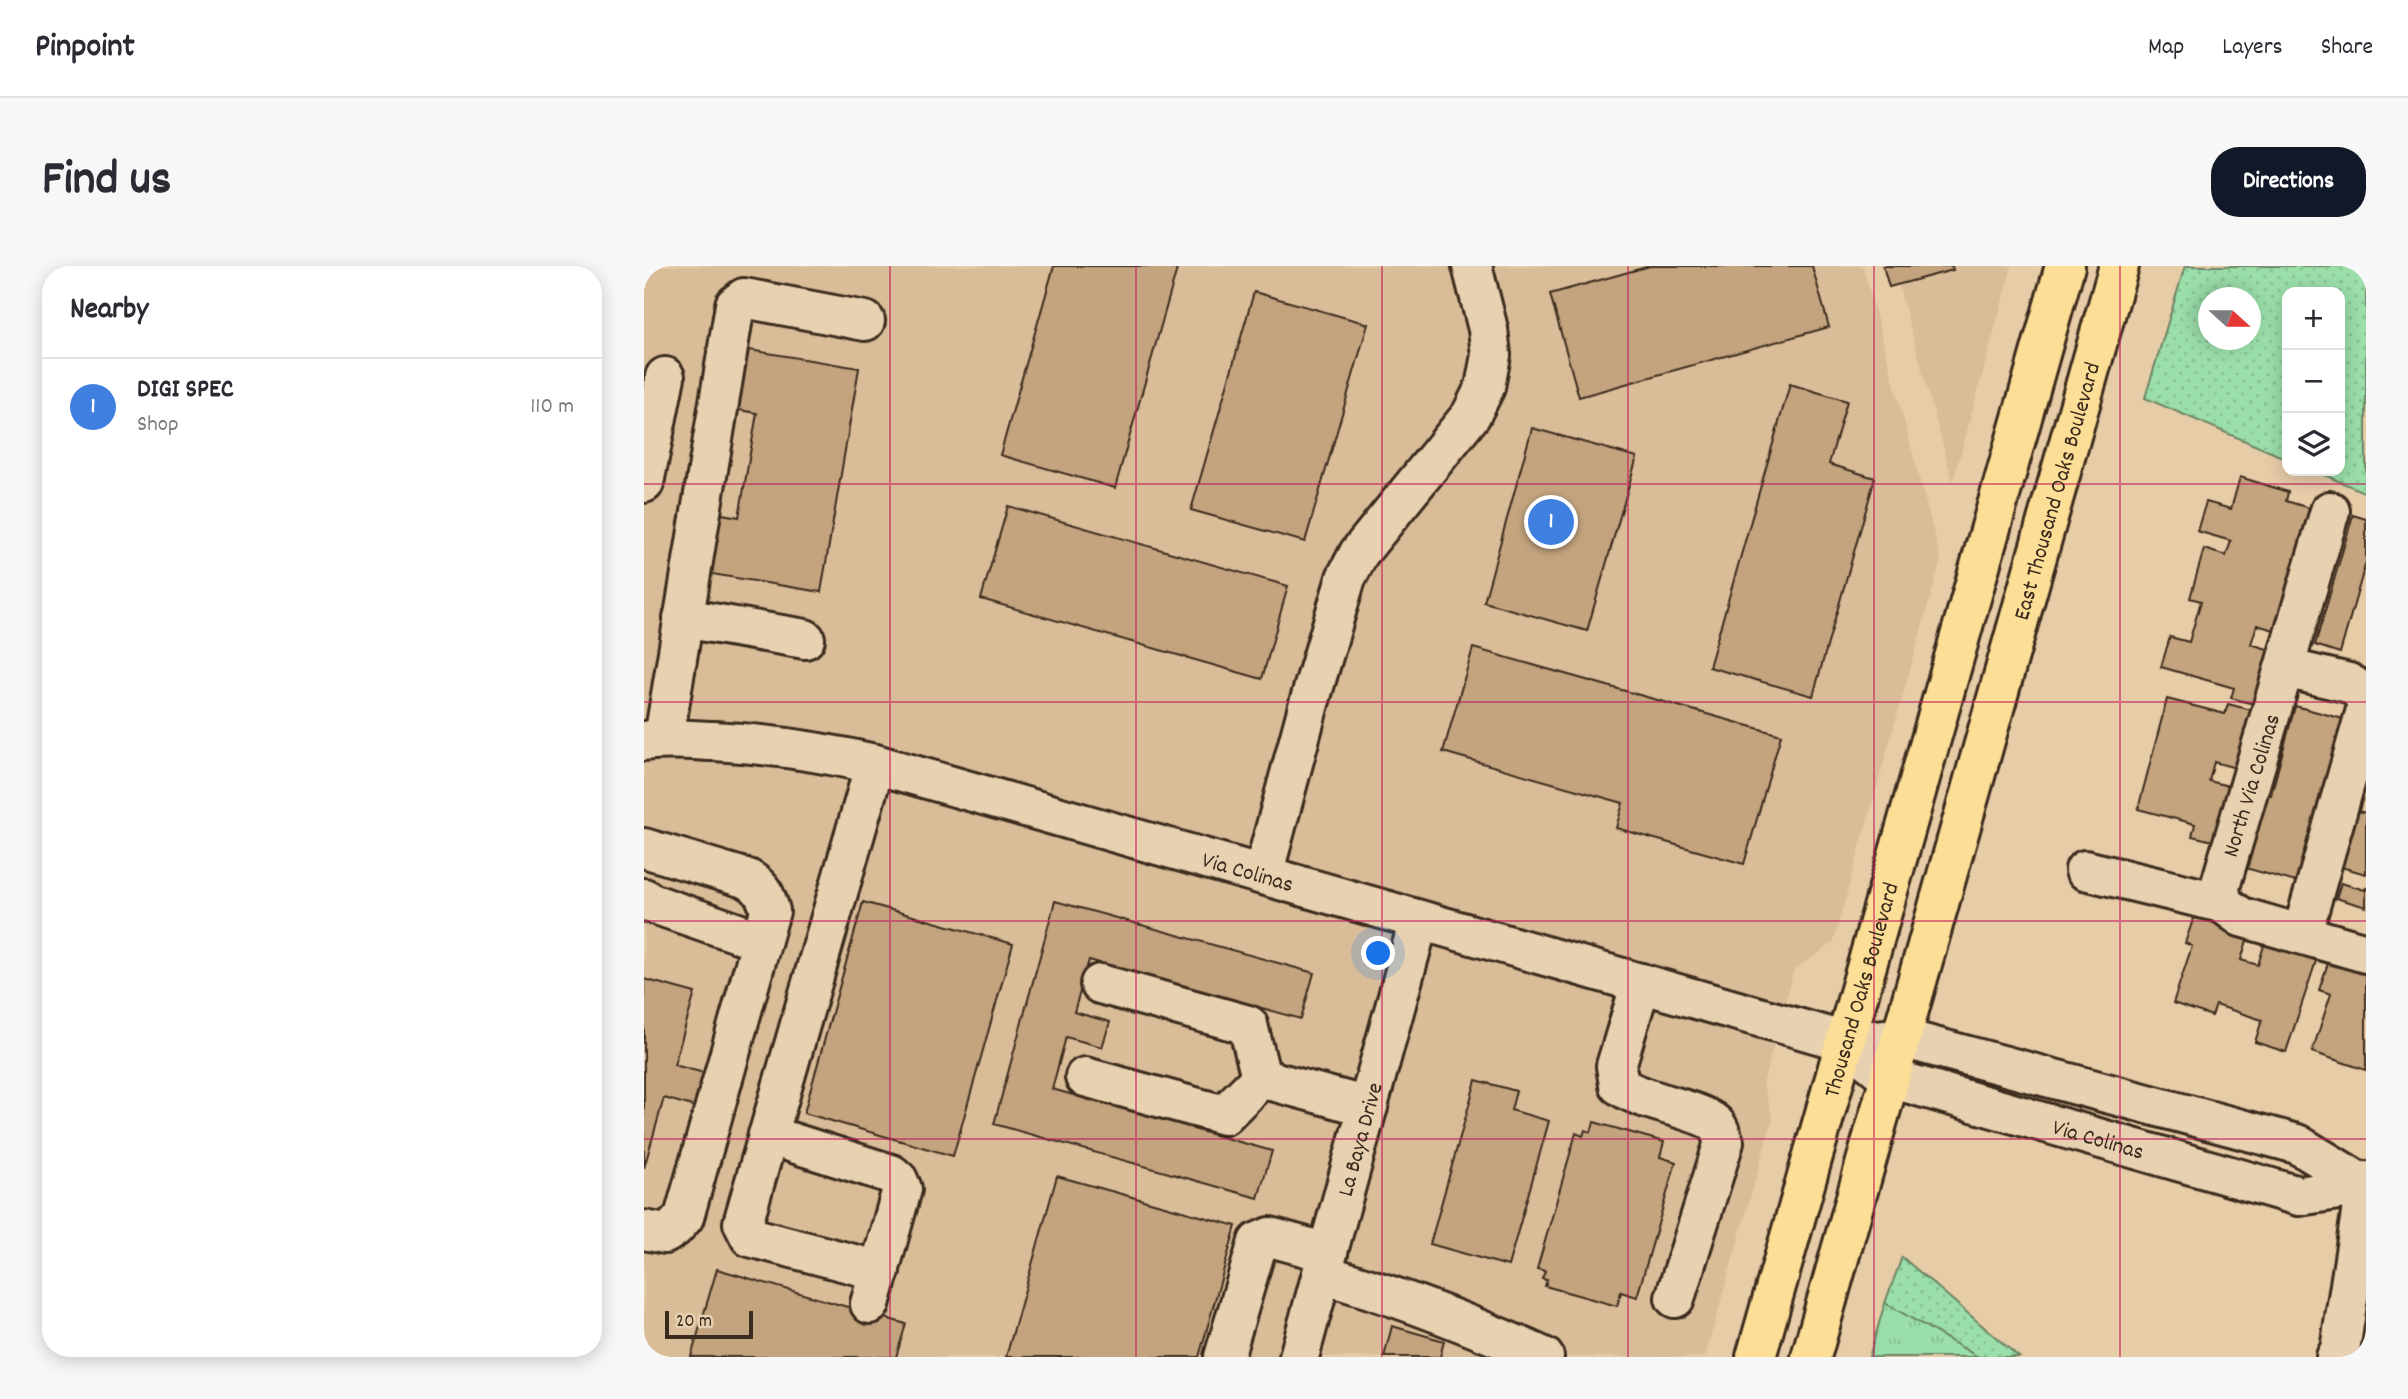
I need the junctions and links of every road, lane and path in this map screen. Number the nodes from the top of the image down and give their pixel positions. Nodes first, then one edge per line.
1 (1472, 266) edge
2 (2065, 266) edge
3 (2119, 266) edge
4 (865, 321) dead end
5 (655, 367) edge
6 (719, 402) junction
7 (644, 483) edge
8 (2329, 511) dead end
9 (683, 618) junction
10 (805, 639) dead end
11 (2285, 668) junction
12 (2366, 702) edge
13 (2366, 710) edge
14 (649, 744) edge
15 (875, 764) junction
16 (644, 848) edge
17 (2085, 870) dead end
18 (1263, 875) junction
19 (644, 898) edge
20 (2222, 903) junction
21 (1419, 920) junction
22 (2301, 934) junction
23 (761, 941) junction
24 (2366, 953) edge
25 (1641, 983) junction
26 (1100, 984) dead end
27 (1901, 1038) junction
28 (1846, 1042) junction
29 (1085, 1077) dead end
30 (1261, 1078) junction
31 (1890, 1078) junction
32 (1367, 1107) junction
33 (768, 1135) junction
34 (2365, 1184) edge
35 (644, 1230) edge
36 (1325, 1264) junction
37 (1675, 1298) dead end
38 (1224, 1357) edge
39 (1299, 1357) edge
40 (1544, 1357) edge
41 (1756, 1357) edge
42 (1811, 1357) edge
43 (2336, 1357) edge

1 - 18 street
2 - 28 main road, Thousand Oaks Boulevard
3 - 27 main road, East Thousand Oaks Boulevard
4 - 6 street
5 - 6 street
5 - 7 street
6 - 9 street
8 - 11 street, North Via Colinas
9 - 10 street
9 - 14 street
11 - 12 street
11 - 20 street, North Via Colinas
13 - 22 street
14 - 15 street, Via Colinas
15 - 18 street, Via Colinas
15 - 33 street
16 - 23 street
17 - 20 street
18 - 21 street, Via Colinas
19 - 23 street
20 - 22 street
21 - 25 street, Via Colinas
21 - 32 street, La Baya Drive
22 - 24 street
23 - 35 street
25 - 28 street, Via Colinas
25 - 37 street
26 - 30 street
27 - 28 street, Via Colinas
27 - 31 main road
27 - 34 street, Via Colinas
28 - 31 street, Via Colinas
28 - 41 main road, Thousand Oaks Boulevard
29 - 30 street
30 - 32 street
31 - 34 street, Via Colinas
31 - 42 main road
32 - 36 street, La Baya Drive
33 - 33 street
34 - 43 street
36 - 38 street
36 - 39 street, La Baya Drive
36 - 40 street

